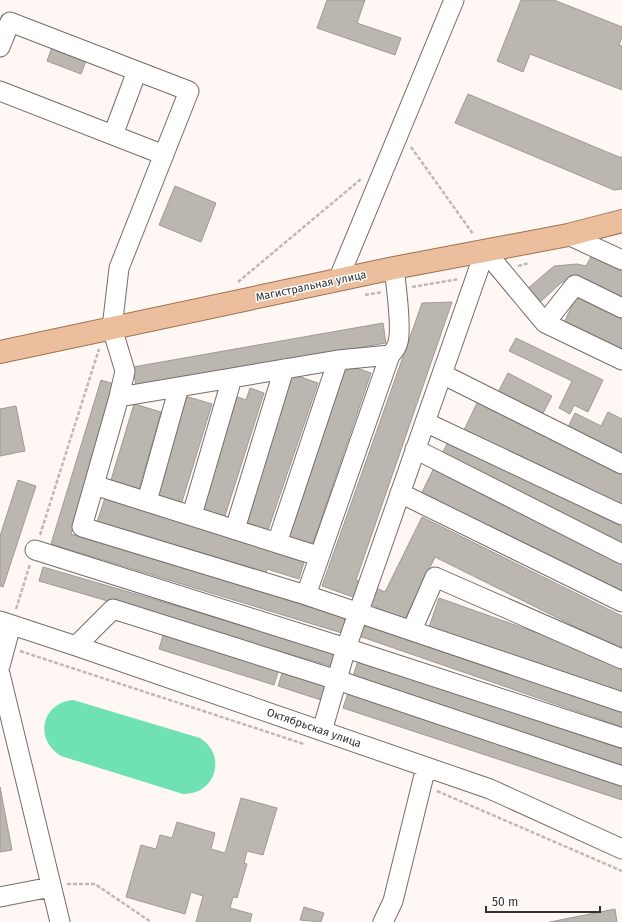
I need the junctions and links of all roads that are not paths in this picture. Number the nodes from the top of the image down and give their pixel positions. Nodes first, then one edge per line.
1 (454, 0) edge
2 (0, 47) edge
3 (137, 71) junction
4 (0, 92) edge
5 (113, 135) junction
6 (164, 155) junction
7 (622, 221) edge
8 (568, 235) junction
9 (484, 251) junction
10 (622, 260) edge
11 (394, 268) junction
12 (338, 280) junction
13 (622, 308) edge
14 (545, 323) junction
15 (107, 335) junction
16 (0, 352) edge
17 (390, 355) junction
18 (338, 360) junction
19 (622, 360) edge
20 (284, 369) junction
21 (442, 374) junction
22 (232, 378) junction
23 (179, 387) junction
24 (120, 397) junction
25 (425, 422) junction
26 (416, 449) junction
27 (622, 464) edge
28 (94, 485) junction
29 (400, 493) junction
30 (147, 501) junction
31 (192, 515) junction
32 (622, 515) edge
33 (235, 529) junction
34 (277, 543) junction
35 (35, 550) road end
36 (622, 554) edge
37 (318, 556) junction
38 (306, 595) junction
39 (622, 602) edge
40 (358, 613) junction
41 (5, 623) edge
42 (412, 630) junction
43 (76, 646) junction
44 (346, 648) junction
45 (622, 659) edge
46 (0, 666) edge
47 (0, 674) edge
48 (337, 680) junction
49 (622, 702) edge
50 (322, 731) junction
51 (622, 738) edge
52 (424, 776) junction
53 (622, 776) edge
54 (622, 849) edge
55 (51, 887) junction
56 (0, 897) edge
57 (60, 922) edge
58 (383, 922) edge

1 - 12 street
2 - 3 street
3 - 5 street
3 - 6 street
4 - 5 street
5 - 6 street
6 - 15 street
7 - 8 main road, Магистральная улица
8 - 9 main road, Магистральная улица
8 - 10 street
9 - 11 main road, Магистральная улица
9 - 14 street
9 - 21 street
11 - 12 main road, Магистральная улица
11 - 17 street
12 - 15 main road, Магистральная улица
13 - 14 street
14 - 19 street
15 - 16 main road, Магистральная улица
15 - 24 street
17 - 18 street
17 - 37 street
18 - 20 street
18 - 34 street
20 - 22 street
20 - 33 street
21 - 25 street
21 - 27 street
22 - 23 street
22 - 31 street
23 - 24 street
23 - 30 street
24 - 28 street
25 - 26 street
25 - 32 street
26 - 29 street
26 - 36 street
28 - 30 street
28 - 38 street
29 - 39 street
29 - 40 street
30 - 31 street
31 - 33 street
33 - 34 street
34 - 37 street
35 - 44 street
37 - 38 street
38 - 40 street
40 - 42 street
40 - 44 street
41 - 43 street, Октябрьская улица
41 - 46 street
42 - 45 street
42 - 49 street
43 - 48 street
43 - 50 street, Октябрьская улица
44 - 48 street
44 - 51 street
47 - 55 street
48 - 50 street
48 - 53 street
50 - 52 street, Октябрьская улица
52 - 54 street, Октябрьская улица
52 - 58 street
55 - 56 street
55 - 57 street

